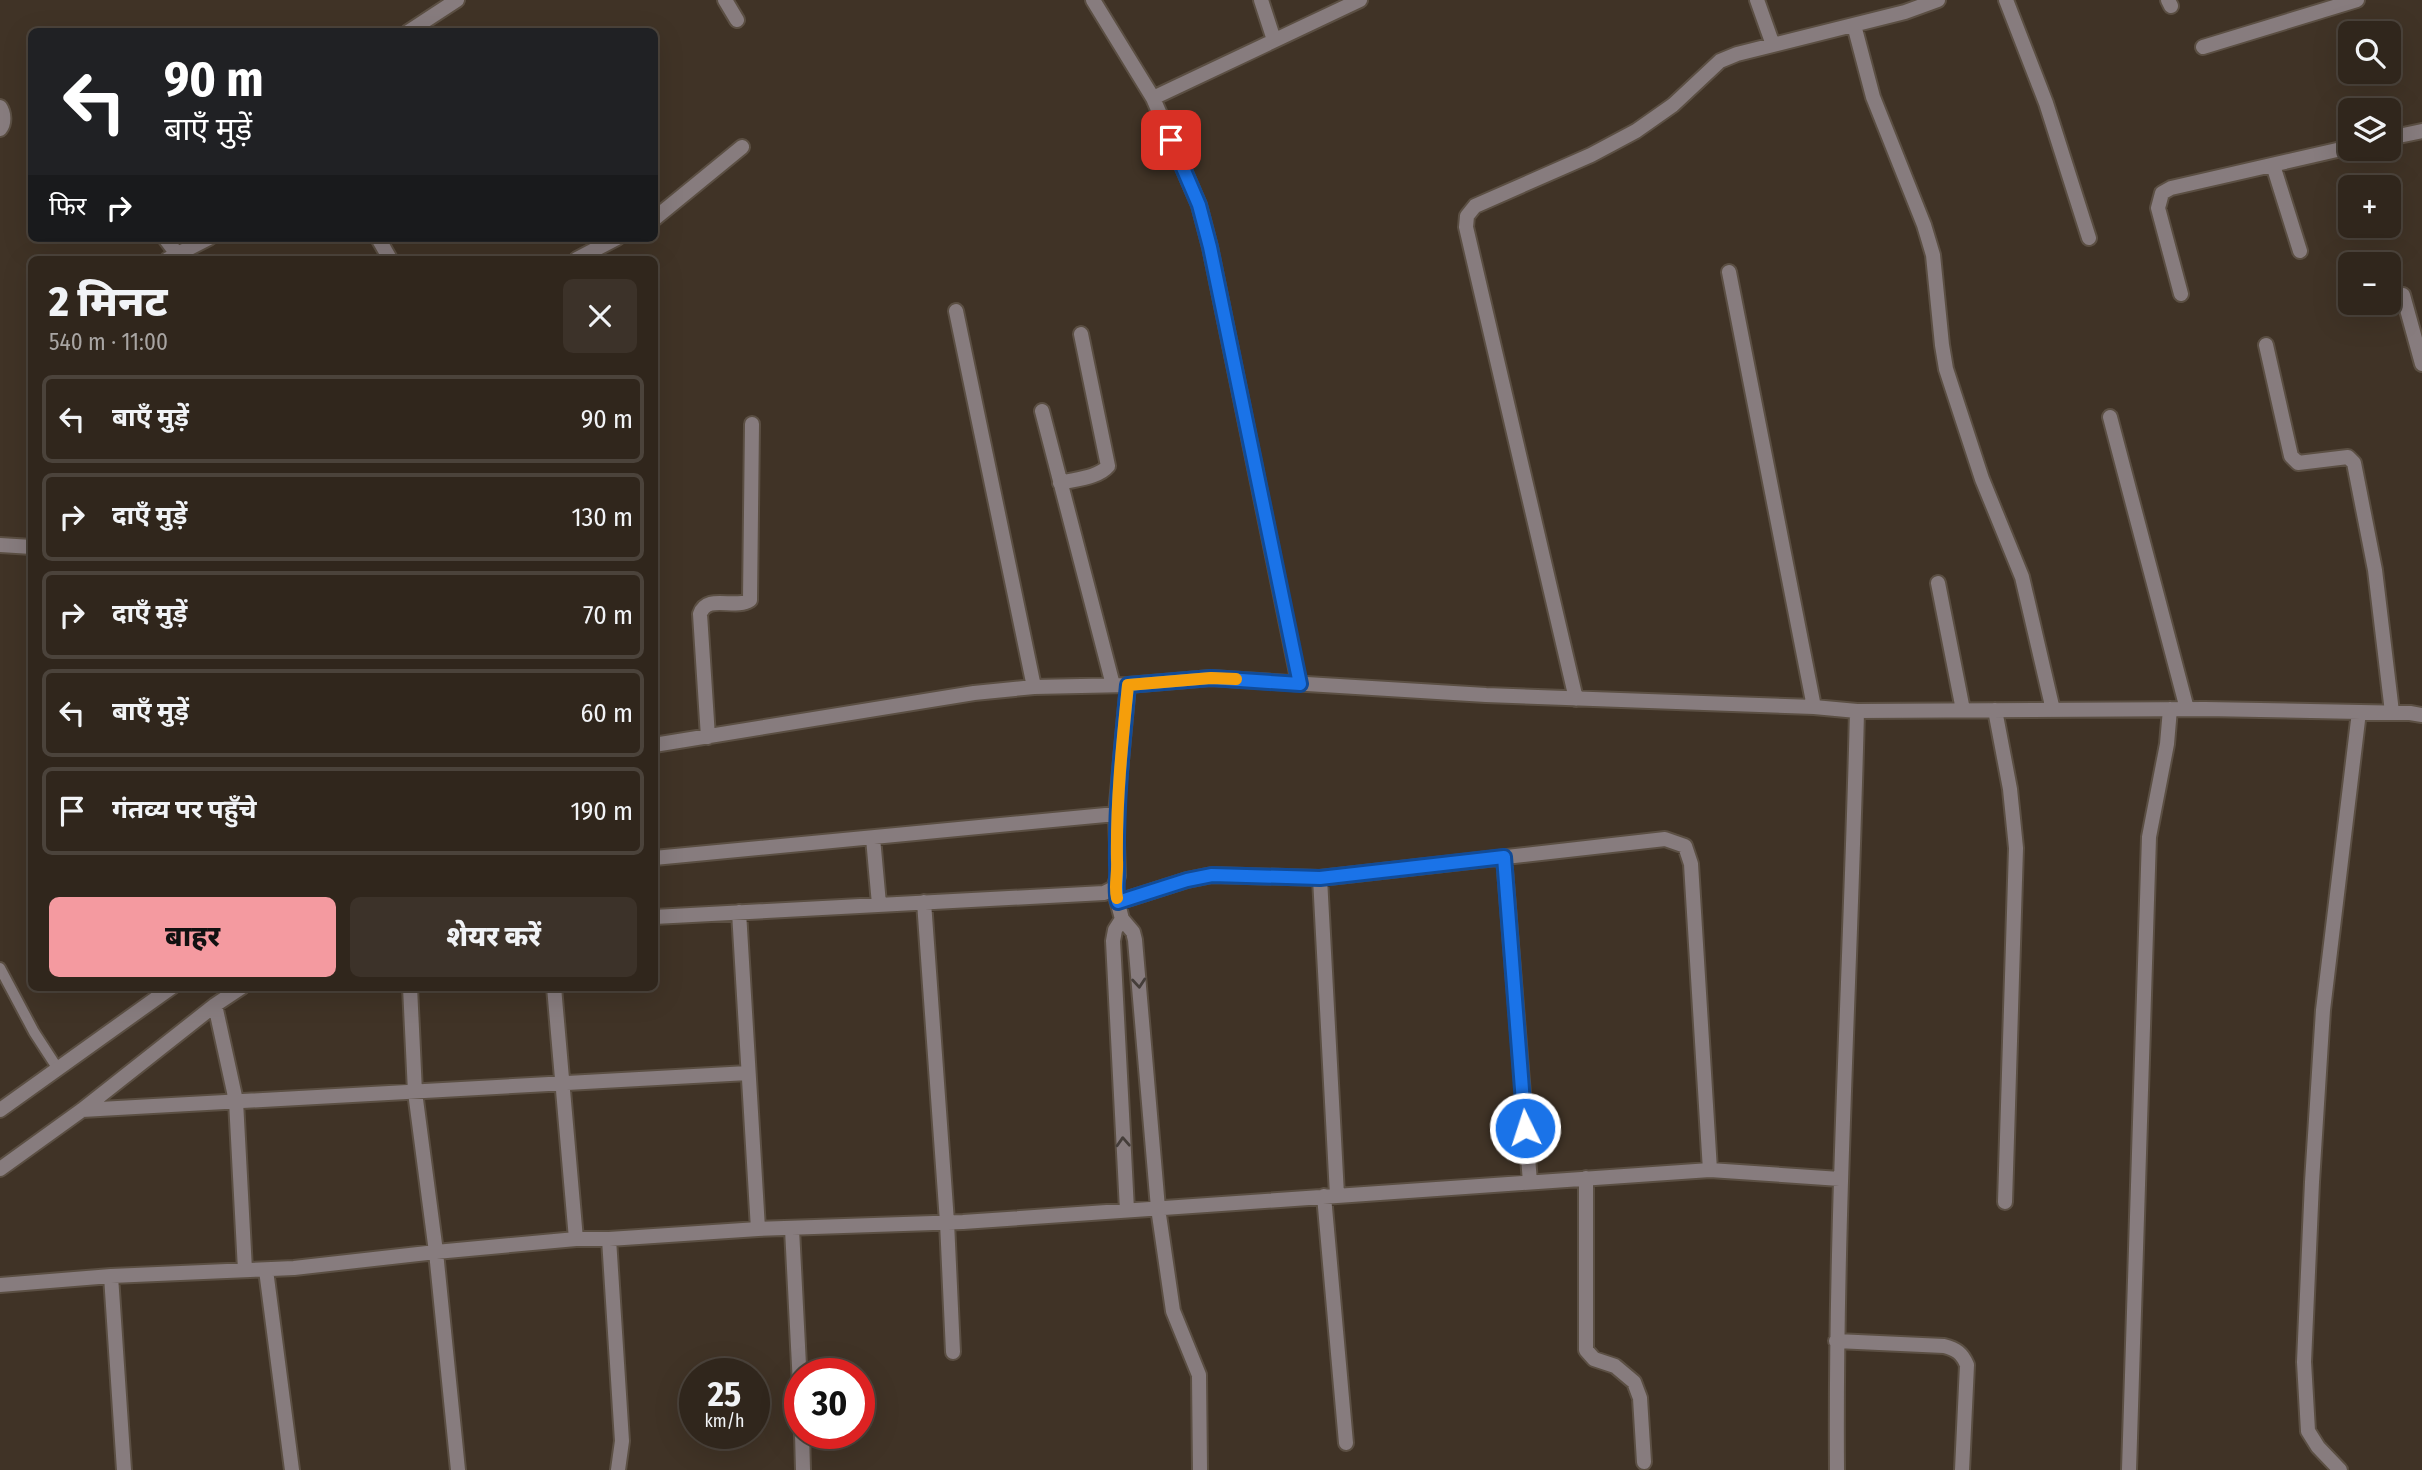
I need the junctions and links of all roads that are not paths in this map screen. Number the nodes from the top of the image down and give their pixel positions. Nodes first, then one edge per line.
1 (725, 0) edge
2 (1093, 0) edge
3 (1262, 0) edge
4 (1360, 0) edge
5 (1757, 0) edge
6 (1938, 0) edge
7 (2006, 0) edge
8 (2357, 0) edge
9 (454, 1) edge
10 (1903, 6) edge
11 (737, 20) dead end
12 (1854, 25) junction
13 (414, 28) edge
14 (1274, 40) junction
15 (1773, 45) junction
16 (2203, 47) dead end
17 (1153, 98) junction
18 (0, 107) edge
19 (0, 129) edge
20 (2422, 131) edge
21 (2401, 135) edge
22 (742, 147) dead end
23 (2338, 150) edge
24 (2273, 165) junction
25 (658, 216) edge
26 (2089, 238) dead end
27 (201, 242) edge
28 (609, 242) edge
29 (2300, 251) dead end
30 (174, 256) edge
31 (583, 256) edge
32 (1728, 272) dead end
33 (2181, 294) dead end
34 (2403, 295) dead end
35 (956, 311) dead end
36 (1082, 334) dead end
37 (2266, 345) dead end
38 (2422, 363) edge
39 (1042, 411) dead end
40 (2110, 417) dead end
41 (752, 424) dead end
42 (1060, 483) junction
43 (0, 545) edge
44 (28, 547) edge
45 (1938, 583) dead end
46 (1300, 684) junction
47 (1120, 685) junction
48 (1034, 687) junction
49 (1576, 699) junction
50 (1814, 707) junction
51 (2170, 709) junction
52 (2187, 709) junction
53 (1963, 710) junction
54 (1995, 710) junction
55 (2053, 710) junction
56 (1857, 711) junction
57 (2358, 712) junction
58 (2392, 712) junction
59 (2422, 715) edge
60 (708, 737) junction
61 (658, 744) edge
62 (1116, 814) junction
63 (873, 838) junction
64 (1504, 857) junction
65 (658, 858) edge
66 (1320, 878) junction
67 (1116, 895) junction
68 (925, 902) junction
69 (879, 904) junction
70 (739, 912) junction
71 (658, 916) edge
72 (1122, 919) junction
73 (0, 968) edge
74 (166, 991) edge
75 (236, 991) edge
76 (410, 991) edge
77 (554, 991) edge
78 (215, 1005) junction
79 (58, 1069) junction
80 (748, 1073) junction
81 (564, 1082) junction
82 (415, 1092) junction
83 (236, 1101) junction
84 (0, 1110) edge
85 (82, 1110) junction
86 (0, 1168) edge
87 (1710, 1170) junction
88 (1586, 1178) junction
89 (1840, 1180) junction
90 (1530, 1182) junction
91 (1330, 1195) junction
92 (2005, 1202) dead end
93 (1158, 1208) junction
94 (1127, 1210) junction
95 (947, 1222) junction
96 (758, 1229) junction
97 (792, 1229) junction
98 (576, 1239) junction
99 (609, 1239) junction
100 (436, 1252) junction
101 (245, 1270) junction
102 (266, 1270) junction
103 (111, 1276) junction
104 (0, 1285) edge
105 (1836, 1341) junction
106 (953, 1352) dead end
107 (799, 1358) edge
108 (1346, 1443) dead end
109 (802, 1449) edge
110 (1644, 1462) dead end
111 (124, 1470) edge
112 (292, 1470) edge
113 (458, 1470) edge
114 (618, 1470) edge
115 (803, 1470) edge
116 (1200, 1470) edge
117 (1838, 1470) edge
118 (1962, 1470) edge
119 (2129, 1470) edge
120 (2340, 1470) edge

1 - 11 street
2 - 17 street
3 - 14 street
4 - 14 street
5 - 15 street
6 - 10 street
7 - 26 street
8 - 16 street
9 - 13 street
10 - 12 street
12 - 15 street
12 - 55 street
14 - 17 street
15 - 49 street
17 - 46 street
18 - 19 street
20 - 21 street
22 - 25 street
23 - 24 street
24 - 29 street
24 - 33 street
27 - 30 street
28 - 31 street
32 - 50 street
34 - 38 street
35 - 48 street
36 - 42 street
37 - 58 street
39 - 42 street
40 - 52 street
41 - 60 street
42 - 47 street
43 - 44 street
45 - 53 street
46 - 47 street
46 - 49 street
47 - 48 street
47 - 62 street
48 - 60 street
49 - 50 street
50 - 56 street
51 - 52 street
51 - 55 street
51 - 119 street
52 - 57 street
53 - 54 street
53 - 56 street
54 - 55 street
54 - 92 street
56 - 89 street
57 - 58 street
57 - 120 street
58 - 59 street
60 - 61 street
62 - 63 street
62 - 67 street
63 - 65 street
63 - 69 street
64 - 66 street
64 - 87 street
64 - 90 street
66 - 67 street
66 - 91 street
67 - 68 street
67 - 72 street
68 - 69 street
68 - 95 street
69 - 70 street
70 - 71 street
70 - 80 street
72 -> 93 street
94 -> 72 street
73 - 79 lane
74 - 79 street
75 - 78 street
76 - 82 street
77 - 81 street
78 - 83 street
78 - 85 street
79 - 84 street
80 - 81 street
80 - 96 street
81 - 82 street
81 - 98 street
82 - 83 street
82 - 100 street
83 - 85 street
83 - 101 street
85 - 86 street
87 - 88 street
87 - 89 street
88 - 90 street
88 - 110 street
89 - 105 street
90 - 91 street
91 - 93 street
91 - 108 street
93 - 94 street
93 - 116 street
94 - 95 street
95 - 97 street
95 - 106 street
96 - 97 street
96 - 99 street
97 - 107 street
98 - 99 street
98 - 100 street
99 - 114 street
100 - 102 street
100 - 113 street
101 - 102 street
101 - 103 street
102 - 112 street
103 - 104 street
103 - 111 street
105 - 117 street
105 - 118 street
109 - 115 street

